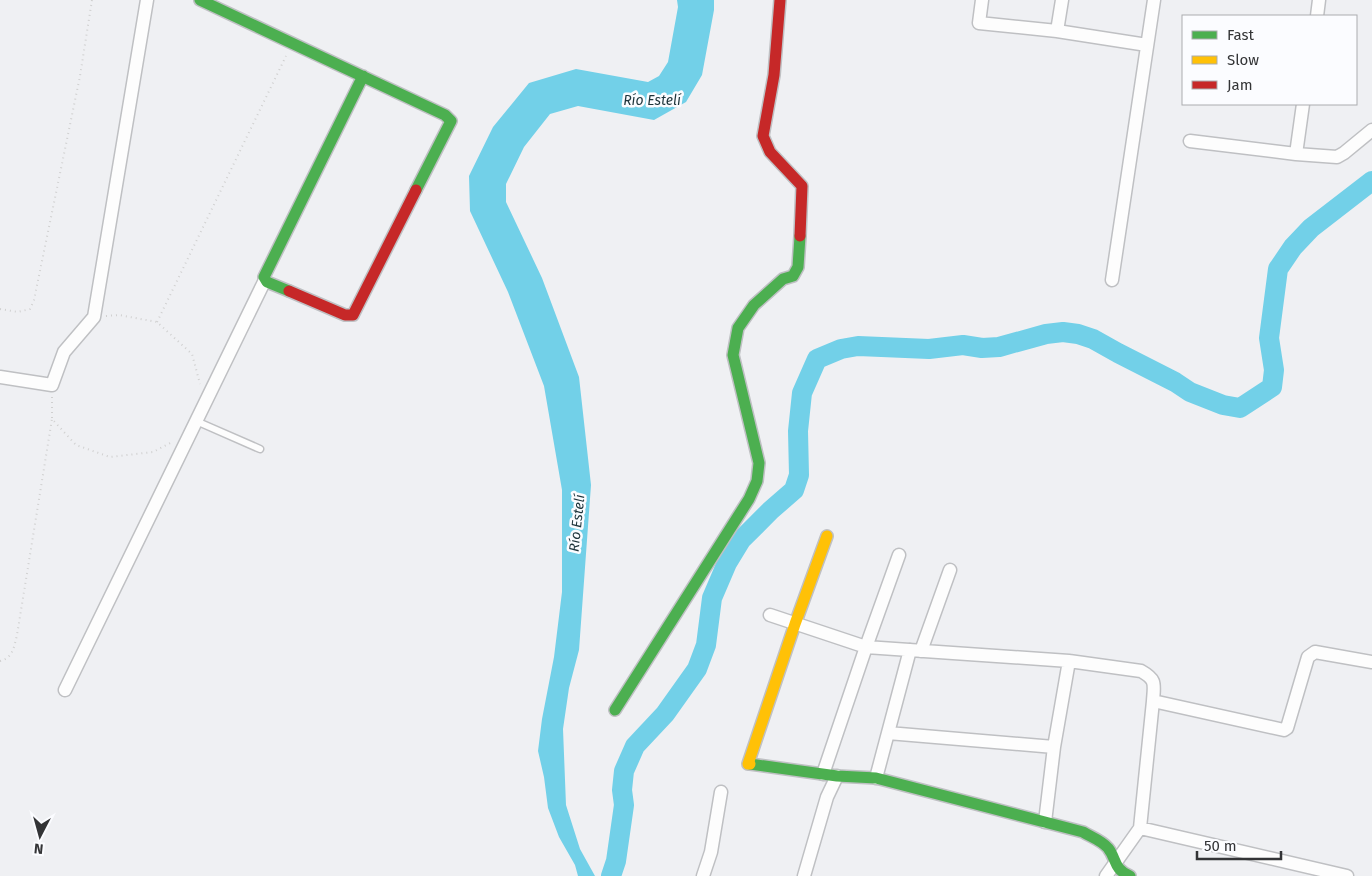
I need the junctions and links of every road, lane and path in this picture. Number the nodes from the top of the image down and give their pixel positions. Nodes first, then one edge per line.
1 (92, 0) edge
2 (147, 0) edge
3 (200, 0) edge
4 (780, 0) edge
5 (982, 0) edge
6 (1062, 0) edge
7 (1154, 0) edge
8 (1319, 0) edge
9 (1316, 15) edge
10 (1057, 31) junction
11 (292, 43) junction
12 (1147, 45) junction
13 (362, 76) junction
14 (1303, 105) edge
15 (1372, 130) edge
16 (1190, 141) dead end
17 (1296, 154) junction
18 (265, 280) junction
19 (1112, 280) dead end
20 (0, 310) edge
21 (94, 317) junction
22 (157, 322) junction
23 (0, 377) edge
24 (52, 385) junction
25 (200, 385) dead end
26 (52, 419) junction
27 (196, 420) junction
28 (174, 441) dead end
29 (260, 449) dead end
30 (827, 536) dead end
31 (899, 555) dead end
32 (950, 570) dead end
33 (770, 615) dead end
34 (795, 624) junction
35 (866, 647) junction
36 (915, 651) junction
37 (0, 661) edge
38 (1069, 661) junction
39 (1372, 662) edge
40 (65, 690) dead end
41 (1153, 701) junction
42 (615, 710) dead end
43 (888, 733) junction
44 (1054, 747) junction
45 (824, 774) junction
46 (837, 776) junction
47 (876, 778) junction
48 (721, 792) dead end
49 (1046, 822) junction
50 (1140, 828) junction
51 (1115, 865) junction
52 (703, 876) edge
53 (804, 876) edge
54 (1106, 876) edge
55 (1130, 876) edge
56 (1346, 876) edge

1 - 20 path
2 - 21 street
3 - 11 street
4 - 42 street
5 - 10 street
6 - 10 street
7 - 12 street
8 - 9 street
10 - 12 street
11 - 13 street
11 - 22 path
12 - 19 street
13 - 18 street
13 - 18 street
14 - 17 street
15 - 17 street
16 - 17 street
18 - 27 street
21 - 22 path
21 - 24 street
22 - 25 path
23 - 24 street
24 - 26 path
26 - 28 path
26 - 37 path
27 - 29 lane
27 - 40 street
30 - 34 street
31 - 35 street
32 - 36 street
33 - 34 street
34 - 35 street
34 - 45 street
35 - 36 street
35 - 45 street
36 - 38 street
36 - 43 street
38 - 41 street
38 - 44 street
39 - 41 street
41 - 50 street
43 - 44 street
43 - 47 street
44 - 49 street
45 - 46 street
46 - 47 street
46 - 53 street
47 - 49 street
48 - 52 street
49 - 51 street
50 - 51 street
50 - 56 street
51 - 54 street
51 - 55 street

